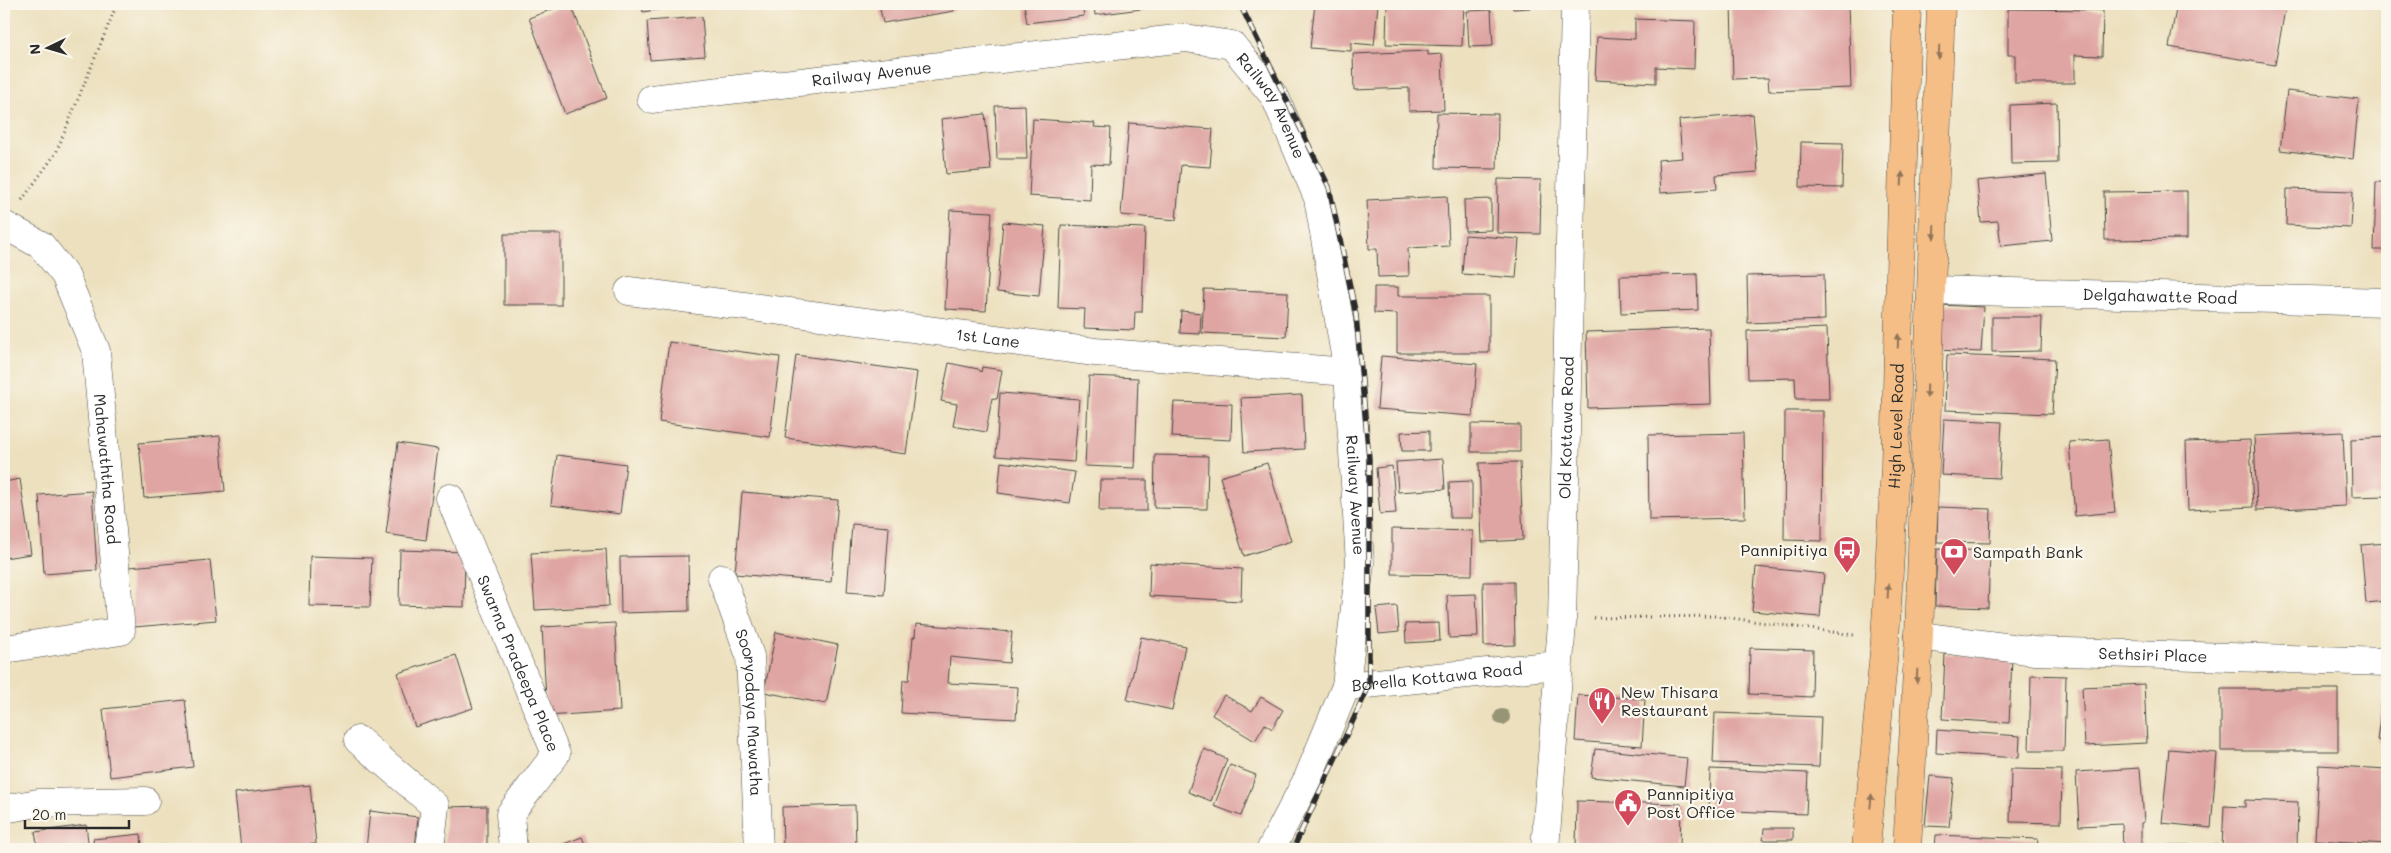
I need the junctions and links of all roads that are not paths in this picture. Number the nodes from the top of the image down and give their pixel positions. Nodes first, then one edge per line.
1 (1576, 4) edge
2 (1907, 4) edge
3 (1941, 4) edge
4 (651, 100) dead end
5 (4, 225) edge
6 (1932, 290) junction
7 (629, 291) dead end
8 (2387, 302) edge
9 (1348, 372) junction
10 (450, 498) dead end
11 (722, 578) dead end
12 (1919, 636) junction
13 (4, 652) edge
14 (2387, 662) edge
15 (1558, 665) junction
16 (1346, 686) junction
17 (358, 740) dead end
18 (145, 801) dead end
19 (4, 809) edge
20 (430, 849) edge
21 (514, 849) edge
22 (759, 849) edge
23 (1271, 849) edge
24 (1545, 849) edge
25 (1866, 849) edge
26 (1908, 849) edge

1 - 15 street, Old Kottawa Road
25 -> 2 highway, High Level Road
3 -> 6 highway, High Level Road
4 - 9 street, Railway Avenue
5 - 13 street, Mahawaththa Road
6 - 8 street, Delgahawatte Road
6 -> 12 highway, High Level Road
7 - 9 street, 1st Lane
9 - 16 street, Railway Avenue
10 - 21 street, Swarna Pradeepa Place
11 - 22 street, Sooryodaya Mawatha
12 - 14 street, Sethsiri Place
12 -> 26 highway, High Level Road
15 - 16 street, Borella Kottawa Road
15 - 24 street, Old Kottawa Road
16 - 23 street, Borella Kottawa Road
17 - 20 street
18 - 19 street

